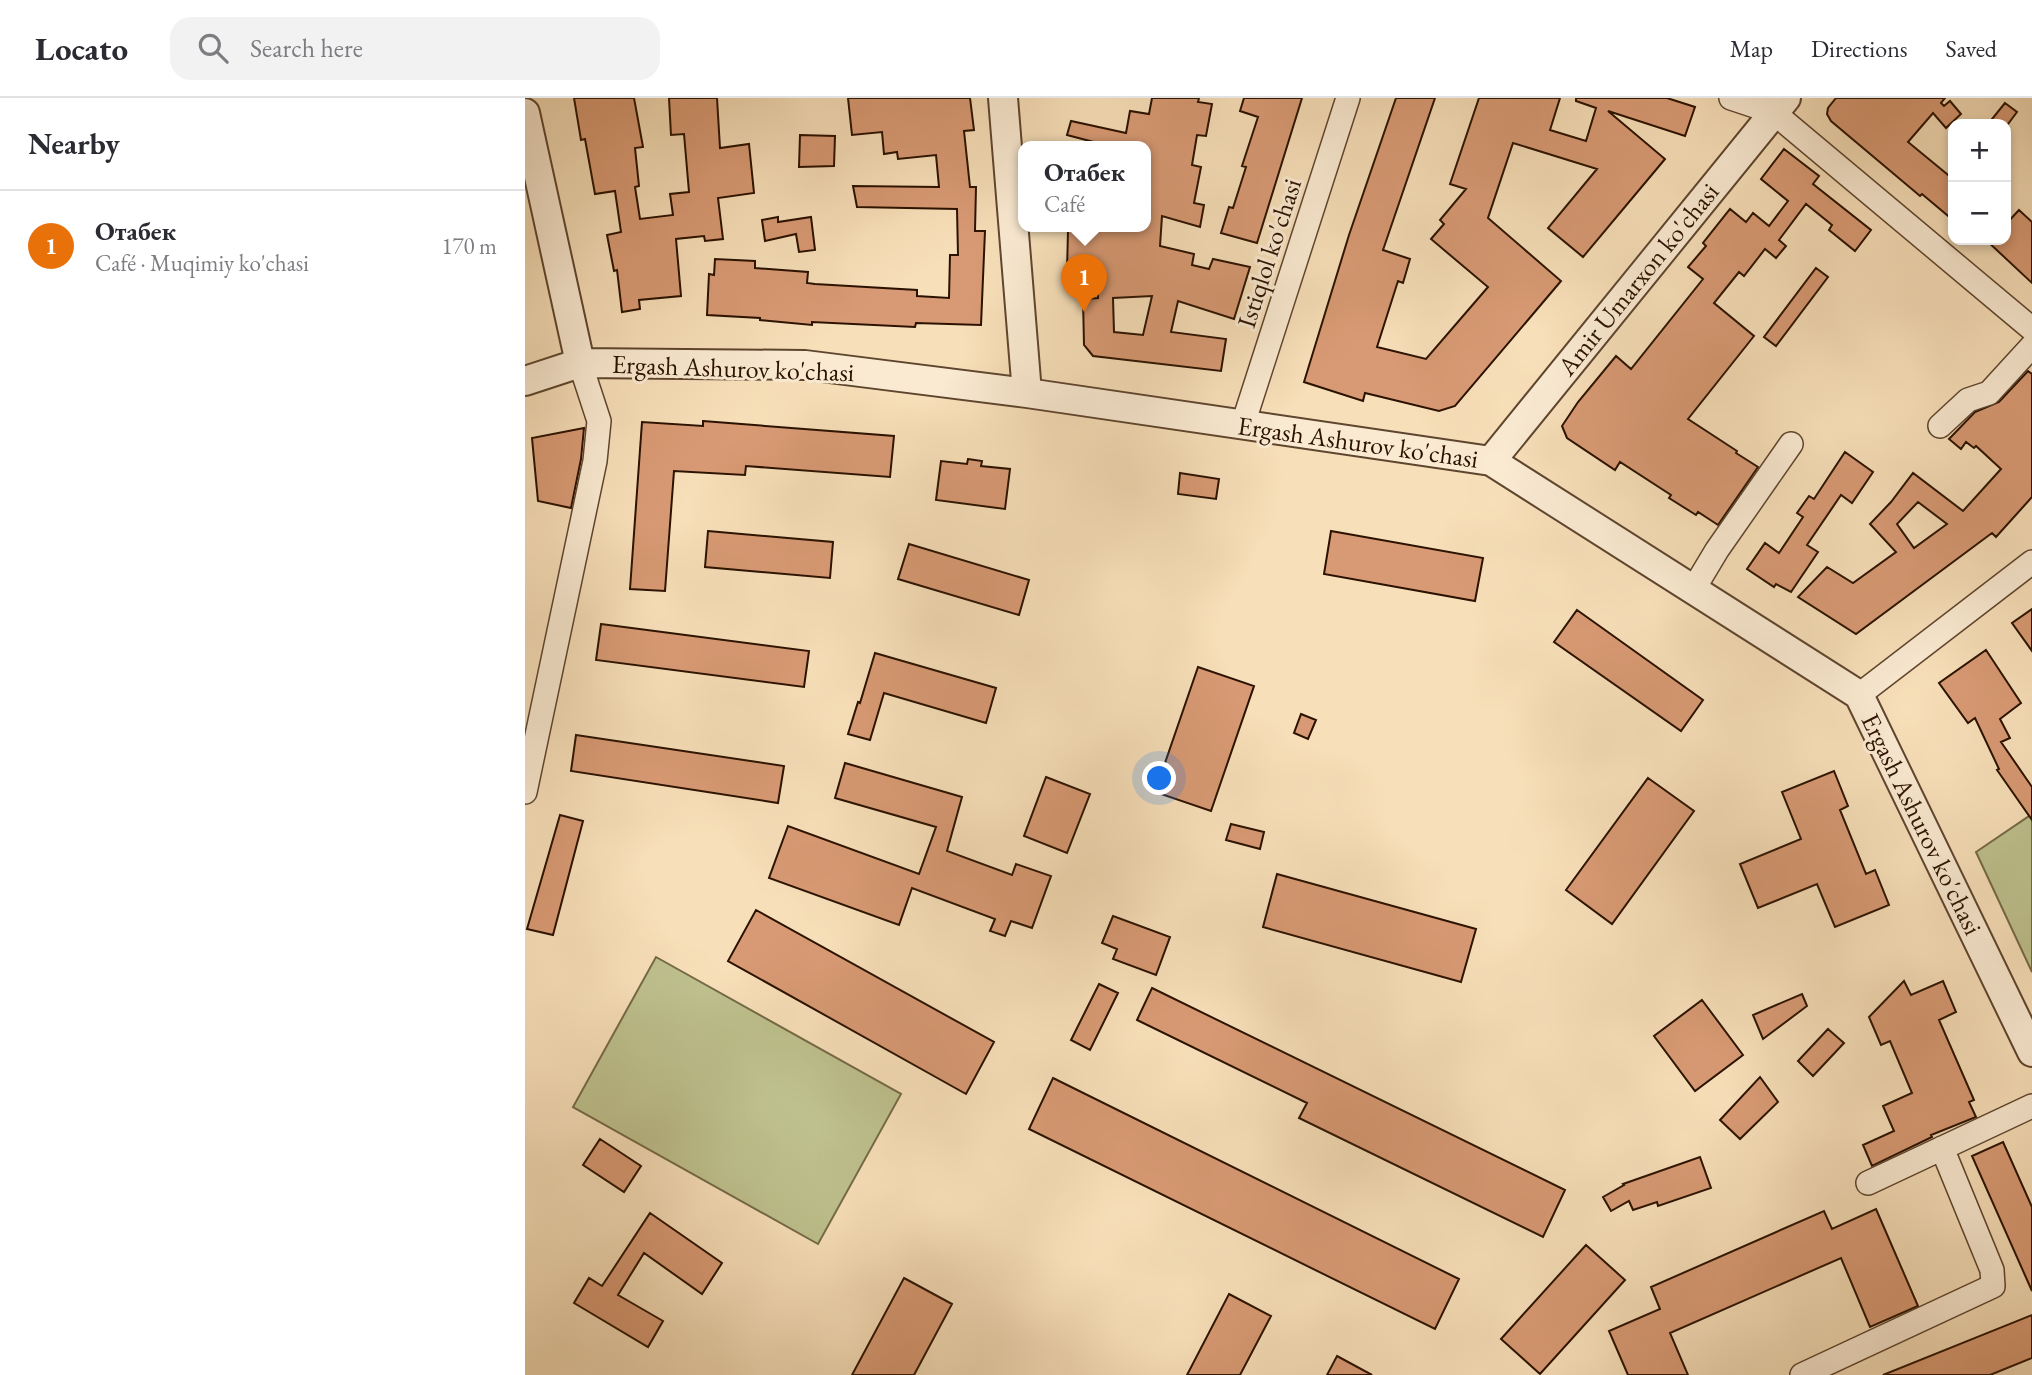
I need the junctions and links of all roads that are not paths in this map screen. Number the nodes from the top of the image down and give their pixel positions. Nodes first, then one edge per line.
1 (1003, 98) edge
2 (1348, 98) edge
3 (1731, 98) edge
4 (1779, 105) edge
5 (525, 113) edge
6 (2032, 329) edge
7 (2032, 346) edge
8 (580, 363) junction
9 (525, 381) edge
10 (1027, 393) junction
11 (1243, 425) junction
12 (1940, 426) dead end
13 (1791, 444) dead end
14 (1491, 461) junction
15 (2032, 562) edge
16 (1693, 590) junction
17 (1859, 695) junction
18 (525, 792) edge
19 (2032, 1052) edge
20 (2032, 1106) edge
21 (1942, 1148) junction
22 (1868, 1183) dead end
23 (1829, 1369) edge
24 (1802, 1375) edge

1 - 10 street
2 - 11 street, Istiqlol ko'chasi
3 - 4 street
4 - 6 street
4 - 14 street, Amir Umarxon ko'chasi
5 - 8 street
7 - 12 street
8 - 9 street, Ergash Ashurov ko'chasi
8 - 10 street, Ergash Ashurov ko'chasi
8 - 18 street
10 - 11 street, Ergash Ashurov ko'chasi
11 - 14 street, Ergash Ashurov ko'chasi
13 - 16 street
14 - 16 street, Ergash Ashurov ko'chasi
15 - 17 street
16 - 17 street, Ergash Ashurov ko'chasi
17 - 19 street, Ergash Ashurov ko'chasi
20 - 21 street
21 - 22 street
21 - 23 street
23 - 24 street

